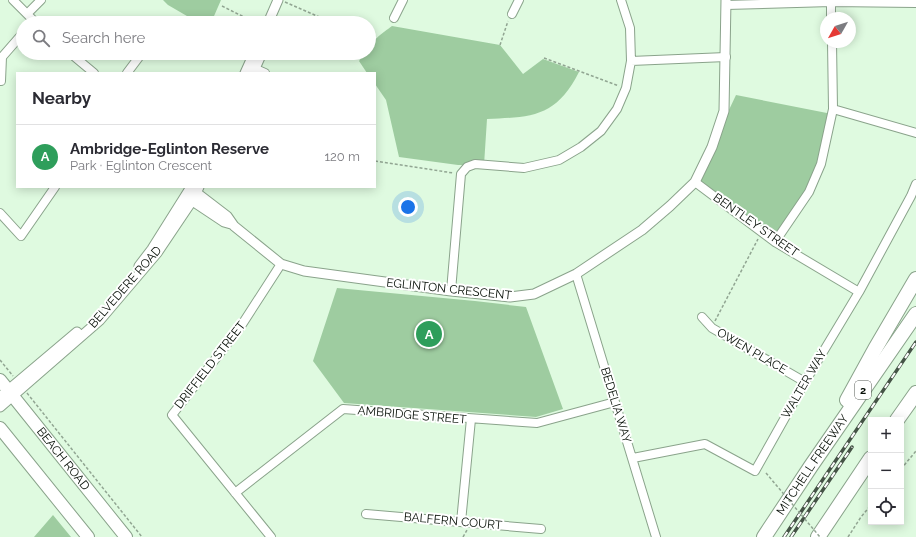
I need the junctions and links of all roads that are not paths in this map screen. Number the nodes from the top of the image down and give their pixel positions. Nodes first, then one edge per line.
1 (13, 0) edge
2 (41, 0) edge
3 (403, 0) edge
4 (519, 0) edge
5 (621, 0) edge
6 (282, 1) edge
7 (726, 2) edge
8 (831, 2) junction
9 (916, 2) edge
10 (831, 12) edge
11 (27, 14) joint
12 (512, 14) road end
13 (272, 16) edge
14 (277, 16) edge
15 (394, 18) dead end
16 (16, 41) edge
17 (832, 48) edge
18 (726, 57) junction
19 (78, 60) edge
20 (137, 60) edge
21 (253, 60) edge
22 (257, 60) edge
23 (631, 61) junction
24 (251, 70) edge
25 (93, 72) edge
26 (128, 72) edge
27 (1, 81) edge
28 (833, 109) junction
29 (916, 133) edge
30 (695, 182) junction
31 (916, 184) edge
32 (54, 188) edge
33 (193, 192) edge
34 (0, 213) edge
35 (774, 242) junction
36 (281, 264) junction
37 (576, 274) junction
38 (916, 279) edge
39 (451, 291) junction
40 (859, 292) junction
41 (916, 314) edge
42 (702, 317) dead end
43 (0, 380) edge
44 (805, 382) junction
45 (12, 391) edge
46 (916, 393) edge
47 (615, 402) junction
48 (0, 407) edge
49 (899, 417) edge
50 (471, 419) junction
51 (0, 428) edge
52 (633, 458) junction
53 (868, 463) edge
54 (811, 466) junction
55 (235, 493) junction
56 (366, 514) dead end
57 (461, 522) junction
58 (541, 529) dead end
59 (88, 537) edge
60 (126, 537) edge
61 (271, 537) edge
62 (656, 537) edge
63 (764, 537) edge
64 (819, 537) edge

1 - 11 street
2 - 11 street
3 - 15 street
4 - 12 street
5 - 23 street
6 - 13 street
6 - 14 street
7 - 8 street
7 - 18 street, EGLINTON CRESCENT
8 - 9 street
8 - 10 street
16 - 27 street
17 - 28 street
18 - 23 street
18 - 30 street, EGLINTON CRESCENT
19 - 25 street
20 - 26 street
21 - 24 street
22 - 24 street
23 - 39 street
28 - 29 street
28 - 35 street
30 - 35 street, BENTLEY STREET
30 - 37 street, EGLINTON CRESCENT
31 - 40 street, WALTER WAY
32 - 34 street
33 - 36 street, EGLINTON CRESCENT
33 - 45 street, BELVEDERE ROAD
35 - 40 street, BENTLEY STREET
36 - 39 street, EGLINTON CRESCENT
36 - 55 street, DRIFFIELD STREET
37 - 39 street, EGLINTON CRESCENT
37 - 47 street, BEDELIA WAY
38 - 54 highway
40 - 44 street, WALTER WAY
41 - 54 highway, MITCHELL FREEWAY / 2
42 - 44 street, OWEN PLACE
43 - 45 main road, BEACH ROAD
44 - 52 street, WALTER WAY
45 - 48 street, BELVEDERE ROAD
45 - 60 main road, BEACH ROAD
46 - 49 highway
47 - 50 street, AMBRIDGE STREET
47 - 52 street, BEDELIA WAY
50 - 55 street, AMBRIDGE STREET
50 - 57 street
51 - 59 main road
52 - 62 street, BEDELIA WAY
53 - 64 highway
54 - 63 highway, MITCHELL FREEWAY / 2
55 - 61 street, DRIFFIELD STREET
56 - 57 street, BALFERN COURT
57 - 58 street, BALFERN COURT

